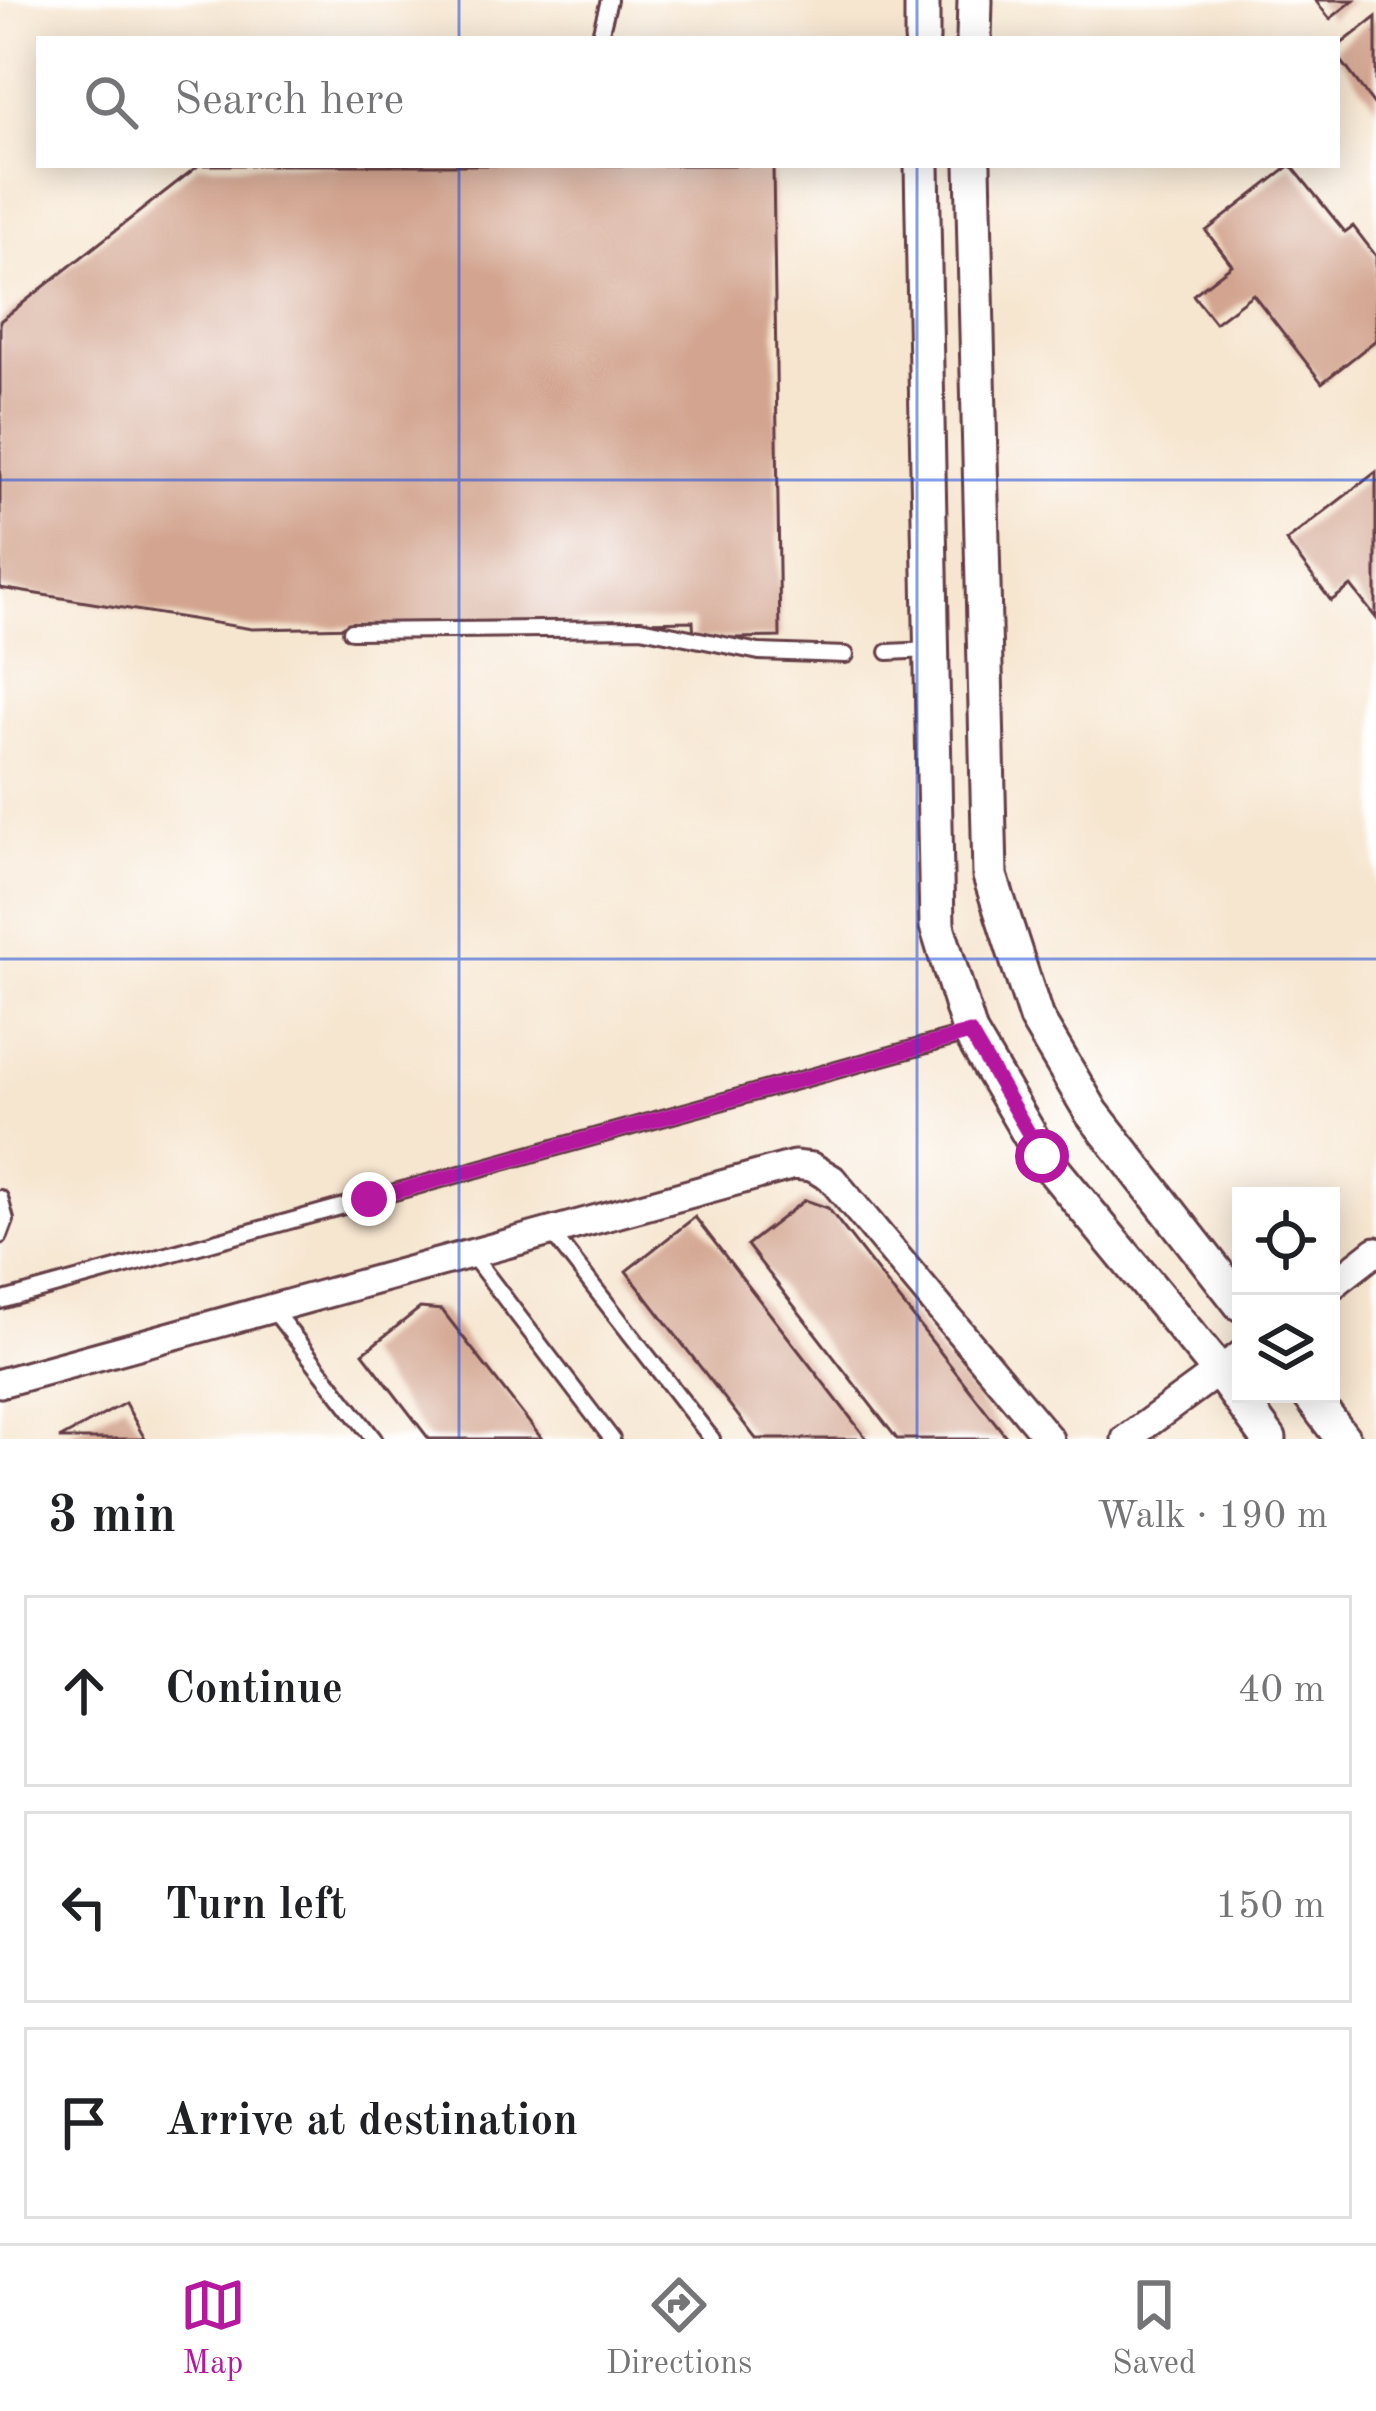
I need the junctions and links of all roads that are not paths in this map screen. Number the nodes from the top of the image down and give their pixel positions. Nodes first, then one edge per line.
1 (609, 0) edge
2 (922, 0) edge
3 (975, 0) edge
4 (601, 31) dead end
5 (922, 36) edge
6 (974, 36) edge
7 (922, 168) edge
8 (974, 168) edge
9 (351, 631) dead end
10 (930, 650) junction
11 (888, 652) dead end
12 (846, 655) dead end
13 (970, 1033) junction
14 (0, 1198) edge
15 (551, 1232) junction
16 (0, 1236) edge
17 (1376, 1251) edge
18 (471, 1254) junction
19 (1340, 1279) edge
20 (1234, 1295) edge
21 (0, 1301) edge
22 (270, 1306) junction
23 (1230, 1363) edge
24 (0, 1383) edge
25 (1316, 1403) edge
26 (374, 1439) edge
27 (612, 1439) edge
28 (712, 1439) edge
29 (1049, 1439) edge
30 (1126, 1439) edge
31 (1269, 1439) edge
32 (1343, 1439) edge

1 - 4 lane
2 - 5 street
3 - 6 street
7 - 10 street
8 - 20 street
9 - 12 lane
10 - 11 lane
10 - 13 street
13 - 21 lane
13 - 23 street
14 - 16 lane
15 - 18 street
15 - 28 lane
15 - 29 street
17 - 19 street
18 - 22 street
18 - 27 lane
22 - 24 street
22 - 26 lane
23 - 30 street
23 - 31 street
25 - 32 street

